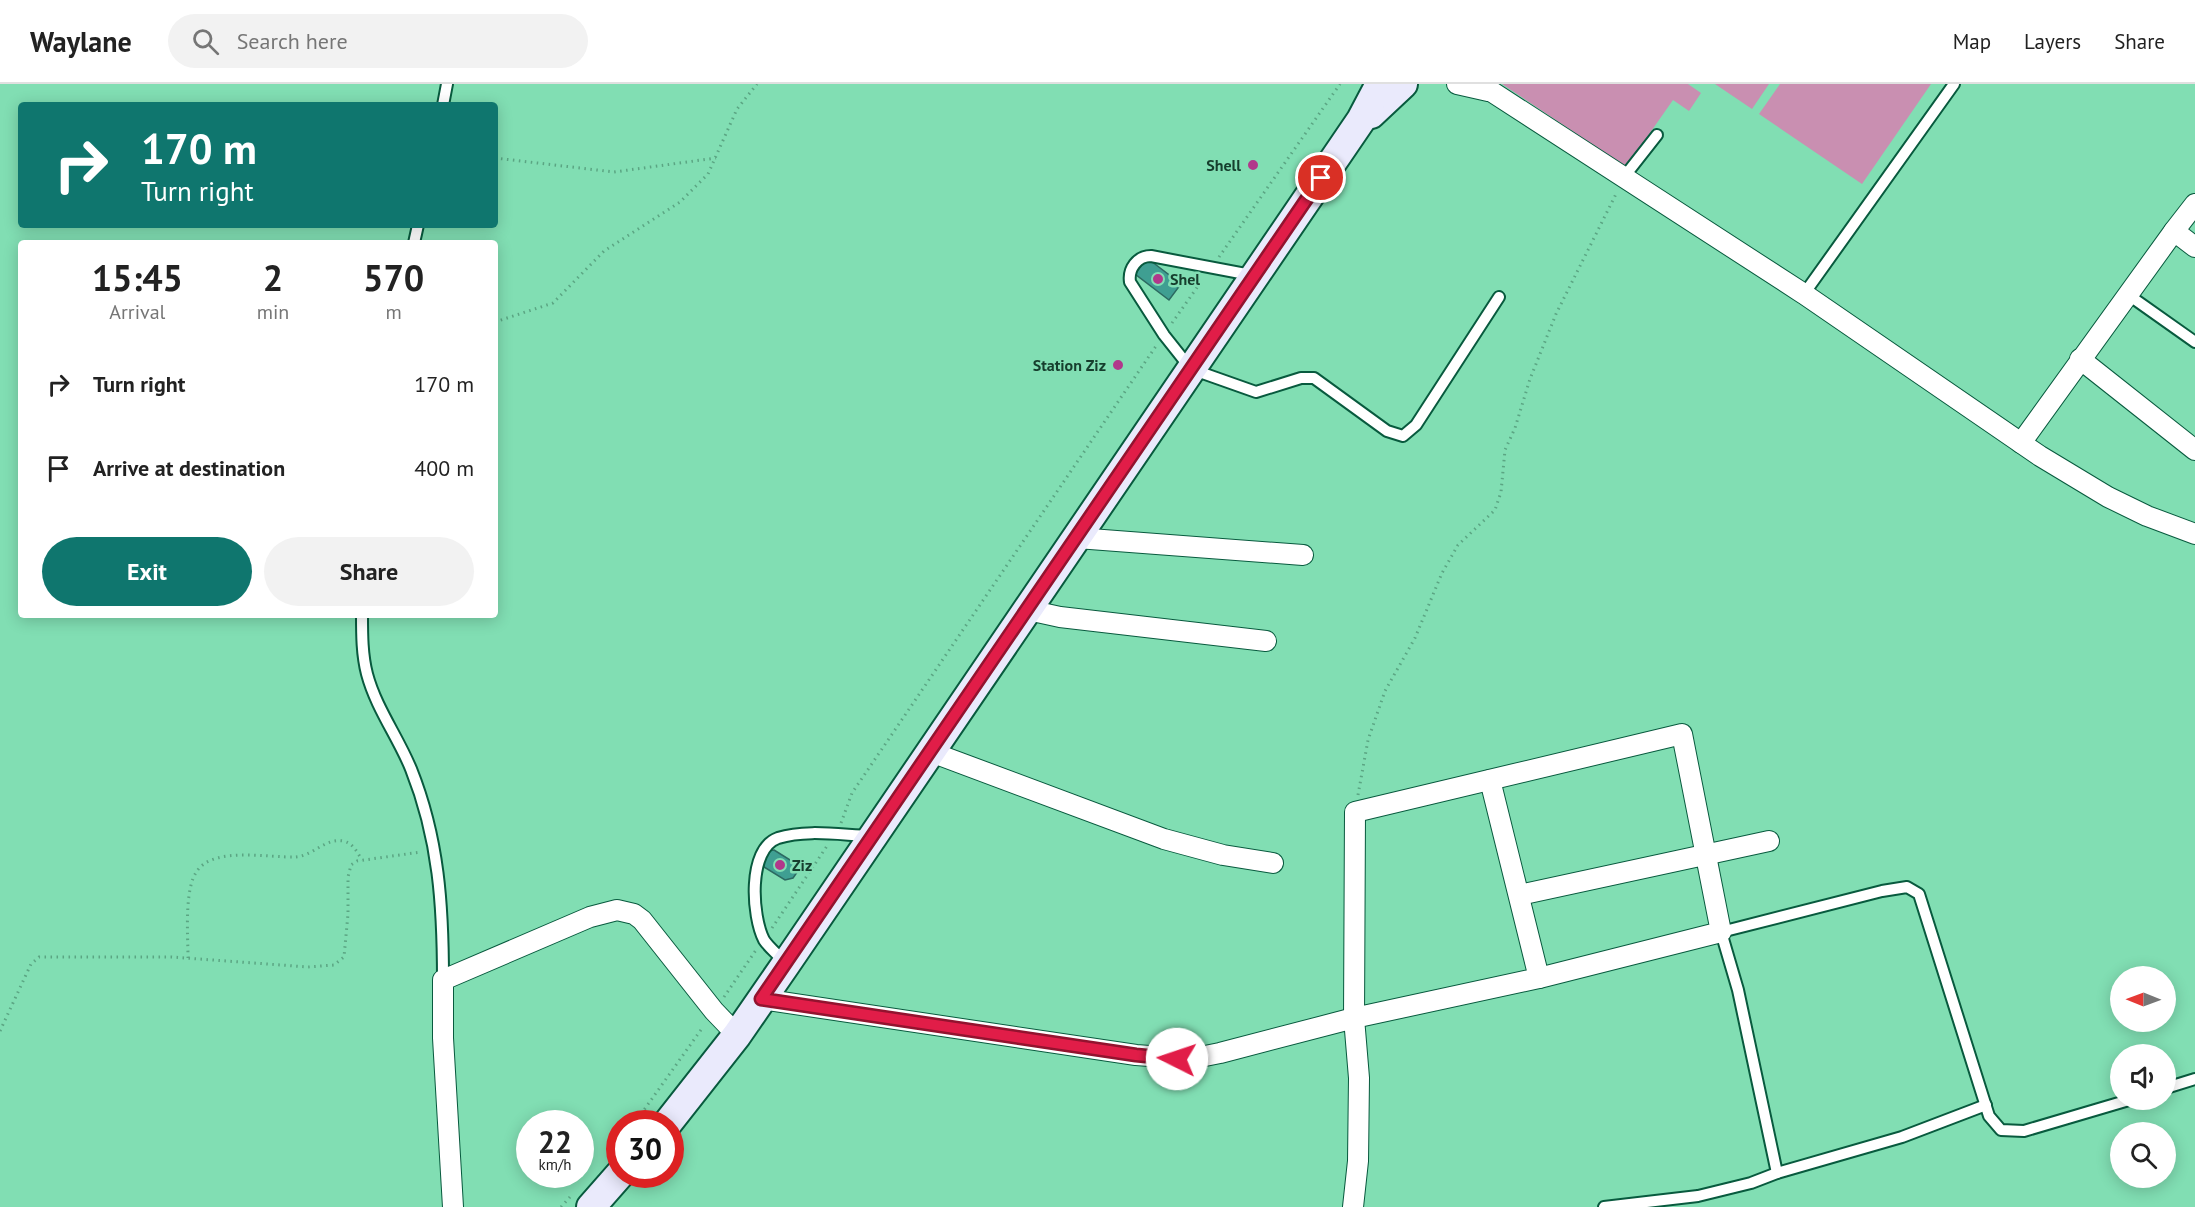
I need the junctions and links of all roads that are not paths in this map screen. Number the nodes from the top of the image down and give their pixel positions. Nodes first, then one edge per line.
1 (447, 84) edge
2 (1380, 84) edge
3 (1403, 84) edge
4 (1457, 84) edge
5 (1954, 84) edge
6 (1484, 88) edge
7 (444, 102) edge
8 (1361, 120) junction
9 (1657, 135) dead end
10 (1624, 177) junction
11 (2195, 204) edge
12 (2174, 231) junction
13 (2195, 247) edge
14 (1254, 275) junction
15 (1804, 294) junction
16 (2130, 296) junction
17 (1499, 297) dead end
18 (2195, 342) edge
19 (2080, 359) junction
20 (1191, 369) junction
21 (2021, 443) junction
22 (2195, 450) edge
23 (2195, 534) edge
24 (1077, 538) junction
25 (1303, 555) dead end
26 (1028, 610) junction
27 (362, 618) edge
28 (1266, 641) dead end
29 (931, 752) junction
30 (1490, 780) junction
31 (872, 836) junction
32 (1769, 841) dead end
33 (1704, 855) junction
34 (1273, 863) dead end
35 (1519, 896) junction
36 (1721, 932) junction
37 (786, 964) junction
38 (1539, 978) junction
39 (443, 980) junction
40 (761, 999) junction
41 (1354, 1018) junction
42 (737, 1035) junction
43 (2195, 1079) edge
44 (2176, 1085) edge
45 (1986, 1105) junction
46 (2110, 1106) edge
47 (678, 1110) edge
48 (1777, 1173) junction
49 (608, 1188) edge
50 (453, 1207) edge
51 (591, 1207) edge
52 (1353, 1207) edge
53 (1604, 1207) edge

1 - 7 lane
2 - 8 main road
3 - 8 main road
4 - 6 street
5 - 15 lane
6 - 10 street
8 - 14 main road
9 - 10 lane
10 - 15 street
11 - 12 street
12 - 13 street
12 - 16 street
14 - 20 main road
14 - 20 lane
15 - 21 street
16 - 18 lane
16 - 19 street
17 - 20 lane
19 - 21 street
19 - 22 street
20 - 24 main road
21 - 23 street
24 - 25 street
24 - 26 main road
26 - 28 street
26 - 29 main road
27 - 39 lane
29 - 31 main road
29 - 34 street
30 - 33 street
30 - 35 street
30 - 41 street
31 - 37 main road
31 - 37 lane
32 - 33 street
33 - 35 street
33 - 36 street
35 - 38 street
36 - 38 street
36 - 45 lane
36 - 48 lane
37 - 40 main road
38 - 41 street
39 - 42 street
39 - 50 street
40 - 41 street
40 - 42 main road
41 - 52 street
42 - 47 main road
43 - 44 lane
45 - 46 lane
45 - 48 lane
48 - 53 lane
49 - 51 main road

